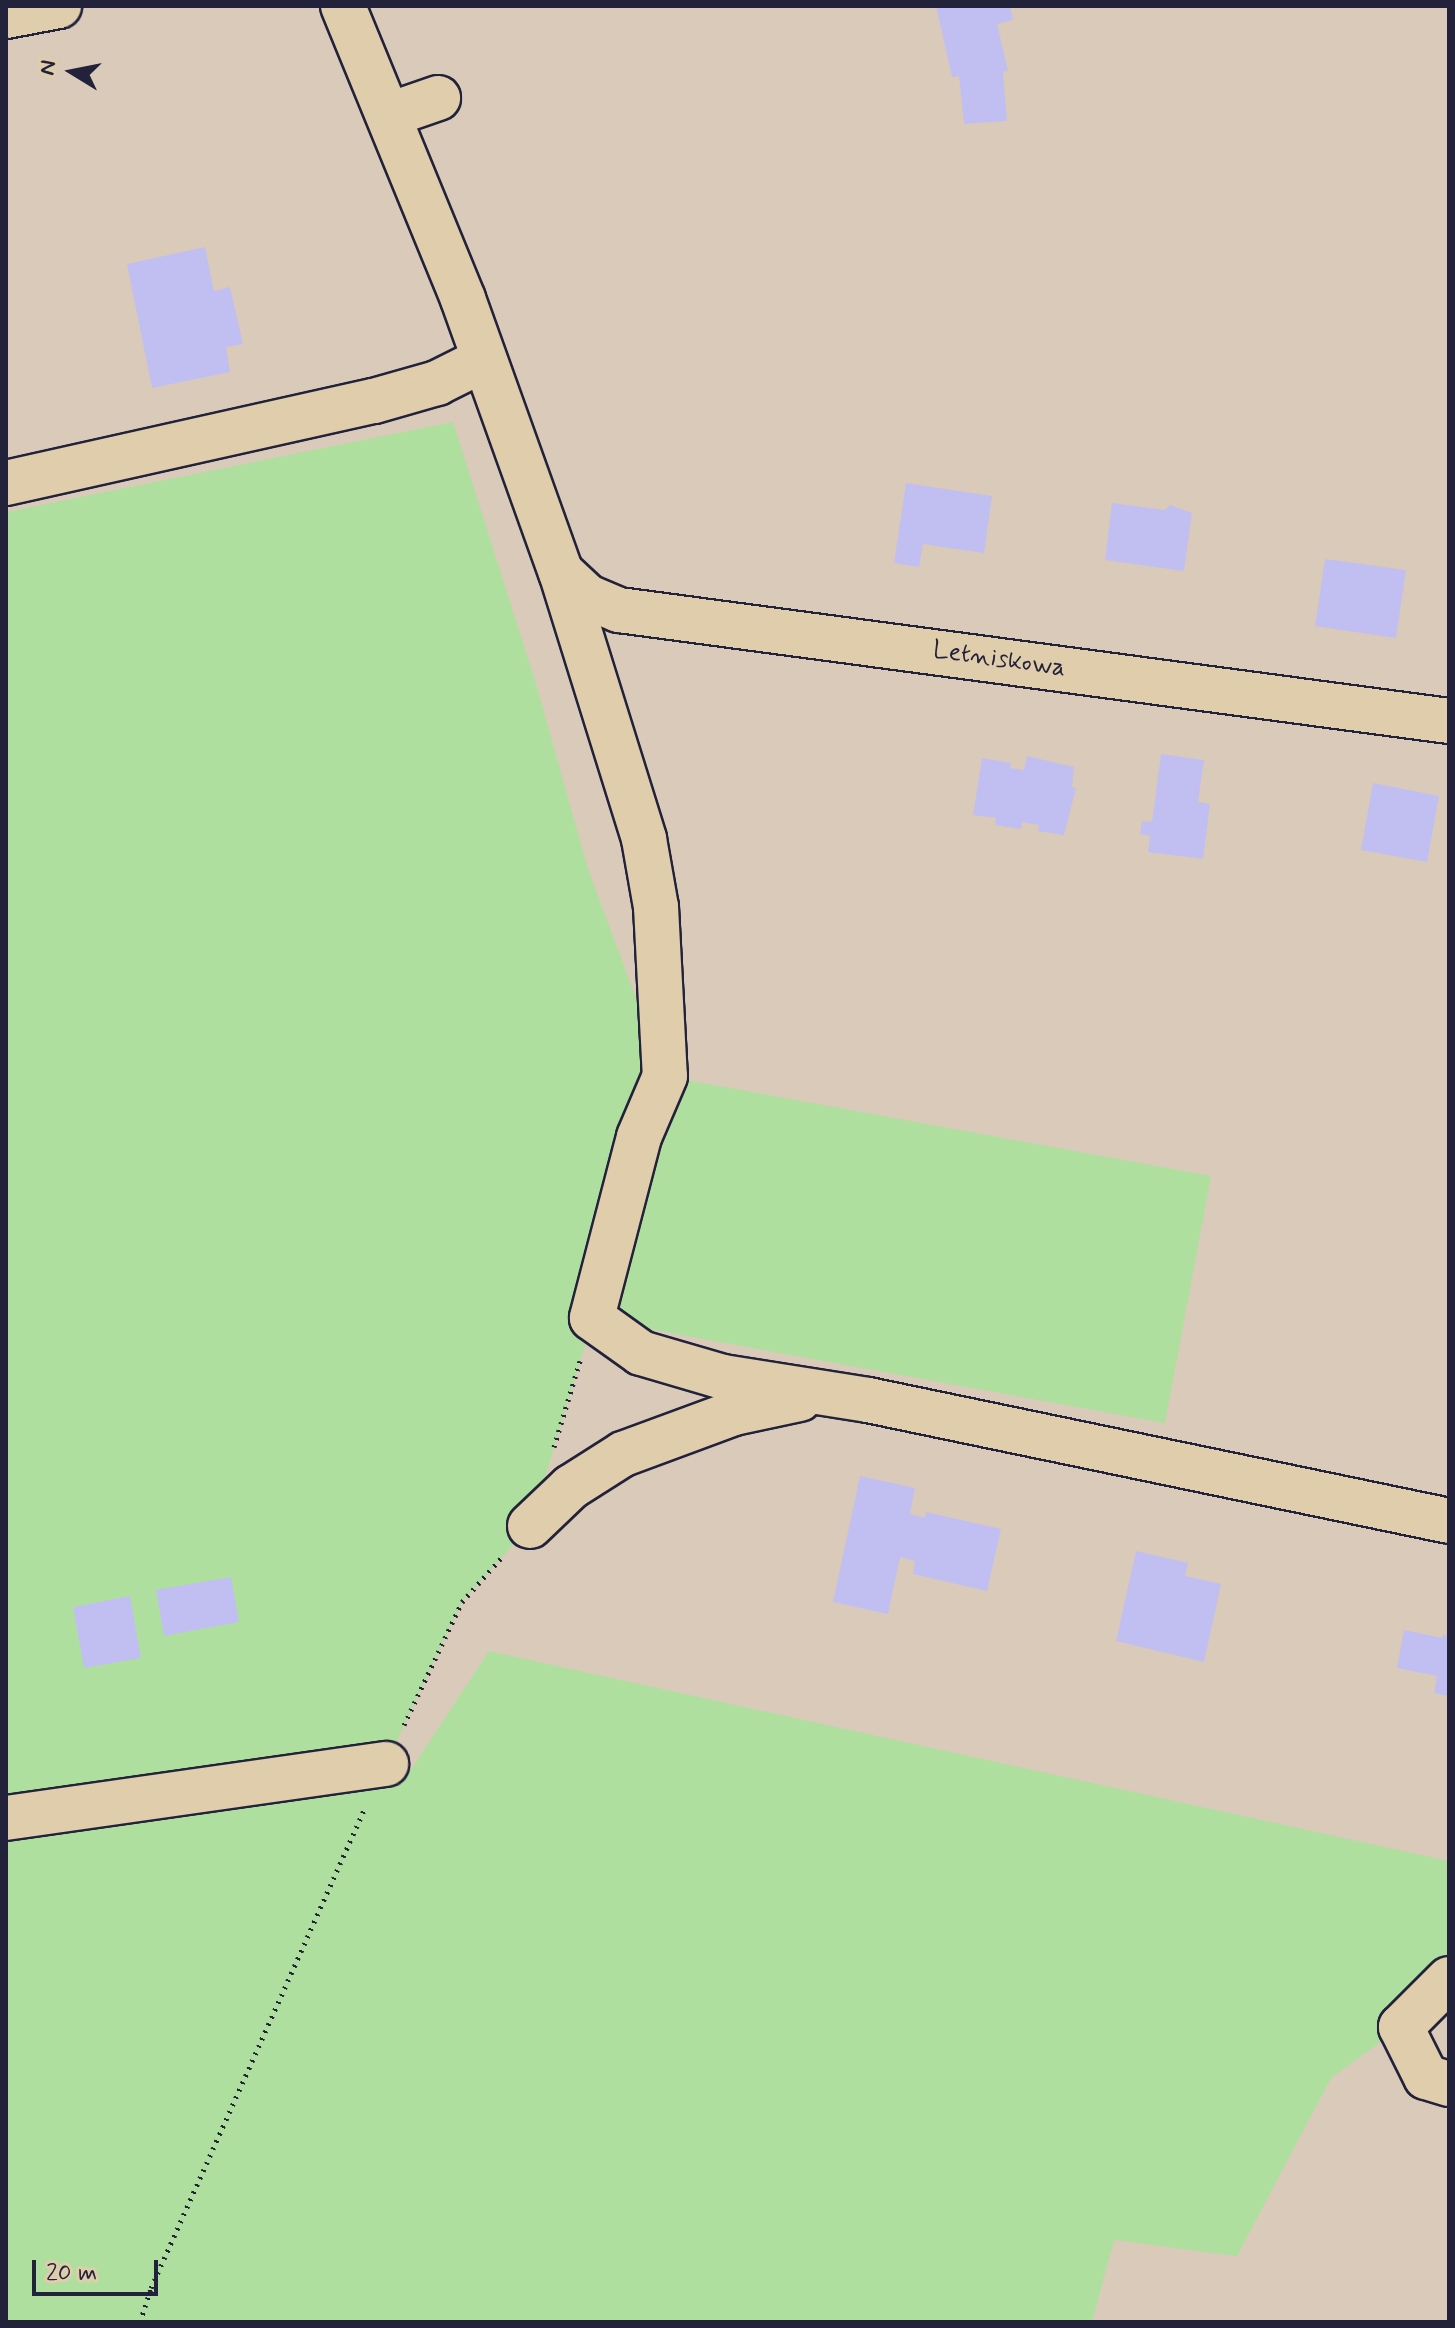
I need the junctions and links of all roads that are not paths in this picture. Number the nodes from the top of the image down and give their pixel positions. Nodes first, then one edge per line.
1 (59, 6) edge
2 (343, 6) edge
3 (6, 16) edge
4 (438, 98) dead end
5 (389, 115) junction
6 (483, 360) junction
7 (6, 483) edge
8 (561, 572) junction
9 (1449, 721) edge
10 (826, 1394) junction
11 (1449, 1521) edge
12 (530, 1526) road end
13 (386, 1764) road end
14 (6, 1818) edge
15 (1449, 1979) edge
16 (1449, 2084) edge

1 - 3 street
2 - 5 street
4 - 5 street
5 - 6 street
6 - 7 street
6 - 8 street
8 - 9 street, Letniskowa
8 - 10 street
10 - 11 street
10 - 12 street
13 - 14 street
15 - 16 street

